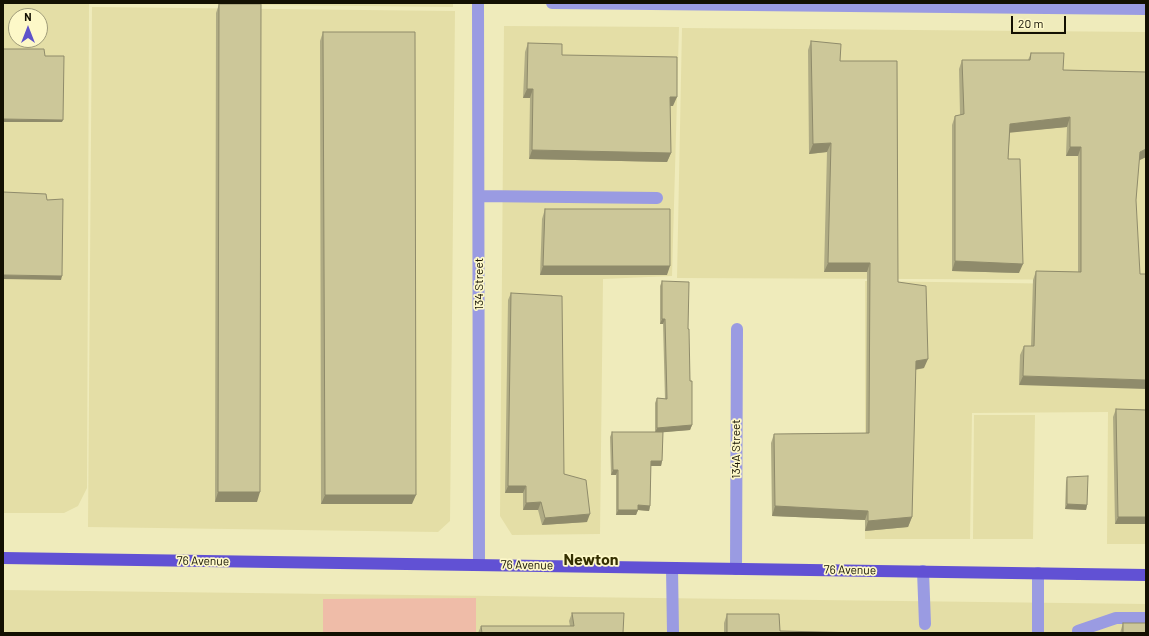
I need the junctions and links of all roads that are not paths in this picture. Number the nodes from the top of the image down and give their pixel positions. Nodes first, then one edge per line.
1 (478, 3) edge
2 (552, 3) edge
3 (1146, 9) edge
4 (479, 196) junction
5 (657, 198) dead end
6 (737, 329) dead end
7 (3, 558) edge
8 (480, 565) junction
9 (672, 568) junction
10 (736, 569) junction
11 (923, 571) junction
12 (1038, 573) junction
13 (1146, 575) edge
14 (1146, 618) edge
15 (925, 624) dead end
16 (673, 633) edge
17 (1038, 633) edge
18 (1078, 633) edge

1 - 4 street, 134 Street
2 - 3 street
4 - 5 street
4 - 8 street, 134 Street
6 - 10 street, 134A Street
7 - 8 main road, 76 Avenue
8 - 9 main road, 76 Avenue
9 - 10 main road, 76 Avenue
9 - 16 street
10 - 11 main road, 76 Avenue
11 - 12 main road, 76 Avenue
11 - 15 street
12 - 13 main road, 76 Avenue
12 - 17 street
14 - 18 street

